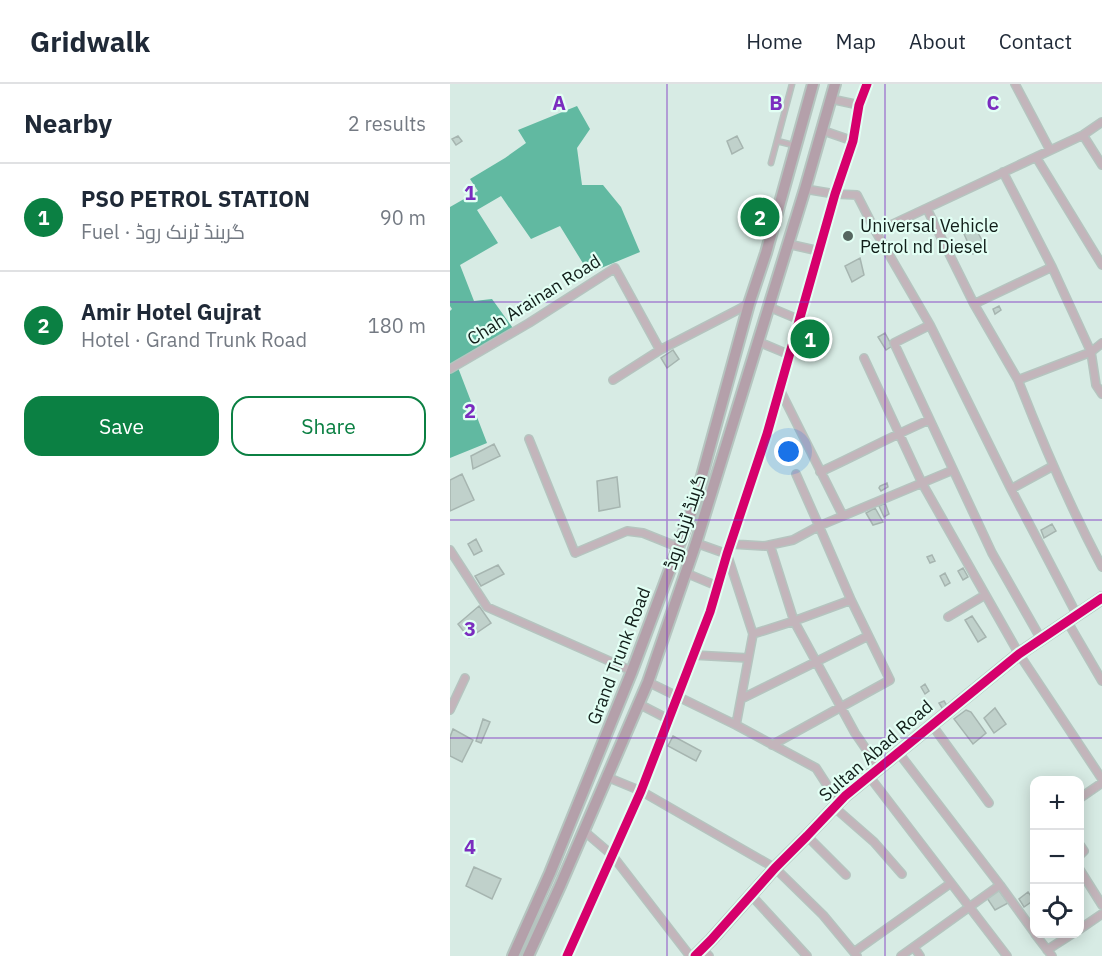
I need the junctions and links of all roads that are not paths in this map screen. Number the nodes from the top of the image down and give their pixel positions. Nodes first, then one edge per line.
1 (792, 84) edge
2 (813, 84) edge
3 (835, 84) edge
4 (867, 84) edge
5 (1016, 84) edge
6 (831, 99) junction
7 (859, 105) junction
8 (1102, 122) edge
9 (821, 130) junction
10 (1083, 135) junction
11 (777, 141) junction
12 (853, 141) junction
13 (795, 146) junction
14 (1050, 150) junction
15 (1036, 157) junction
16 (771, 162) dead end
17 (1102, 165) edge
18 (1003, 172) junction
19 (805, 189) junction
20 (835, 194) junction
21 (927, 208) junction
22 (876, 232) junction
23 (788, 244) junction
24 (819, 251) junction
25 (1102, 265) edge
26 (1052, 267) junction
27 (749, 304) junction
28 (974, 304) junction
29 (769, 307) junction
30 (800, 320) junction
31 (930, 325) junction
32 (759, 342) junction
33 (1102, 343) edge
34 (660, 350) junction
35 (1091, 352) junction
36 (790, 355) junction
37 (864, 358) dead end
38 (450, 369) edge
39 (613, 380) dead end
40 (1018, 380) junction
41 (780, 390) junction
42 (1102, 394) edge
43 (929, 420) junction
44 (899, 433) junction
45 (529, 439) dead end
46 (1053, 466) junction
47 (953, 470) junction
48 (820, 472) junction
49 (796, 474) dead end
50 (922, 483) junction
51 (1011, 489) junction
52 (843, 516) junction
53 (819, 525) junction
54 (696, 543) junction
55 (731, 544) junction
56 (770, 544) junction
57 (678, 547) junction
58 (450, 550) edge
59 (727, 554) junction
60 (1102, 567) edge
61 (669, 571) junction
62 (685, 575) junction
63 (717, 586) junction
64 (985, 595) junction
65 (1102, 599) edge
66 (851, 600) junction
67 (1077, 615) junction
68 (948, 617) dead end
69 (795, 621) junction
70 (1067, 621) junction
71 (753, 634) junction
72 (868, 636) junction
73 (1041, 639) junction
74 (1018, 654) junction
75 (693, 656) junction
76 (748, 658) junction
77 (817, 662) junction
78 (632, 670) junction
79 (465, 678) dead end
80 (1102, 681) edge
81 (648, 682) junction
82 (677, 697) junction
83 (741, 699) junction
84 (639, 704) junction
85 (841, 707) junction
86 (450, 710) edge
87 (668, 719) junction
88 (736, 725) junction
89 (932, 725) junction
90 (772, 745) junction
91 (898, 752) junction
92 (879, 768) junction
93 (869, 776) junction
94 (607, 777) junction
95 (1102, 781) edge
96 (641, 792) junction
97 (1084, 795) edge
98 (989, 803) dead end
99 (836, 805) junction
100 (584, 831) junction
101 (807, 836) junction
102 (612, 855) junction
103 (775, 868) junction
104 (902, 874) dead end
105 (846, 875) dead end
106 (1084, 878) edge
107 (951, 883) junction
108 (1000, 885) junction
109 (751, 895) junction
110 (1102, 905) edge
111 (970, 907) junction
112 (1102, 914) edge
113 (1030, 926) edge
114 (1084, 926) edge
115 (1039, 938) edge
116 (1066, 938) edge
117 (914, 947) junction
118 (1050, 953) edge
119 (702, 954) edge
120 (856, 954) edge
121 (513, 956) edge
122 (528, 956) edge
123 (567, 956) edge
124 (690, 956) edge
125 (807, 956) edge
126 (901, 956) edge
127 (920, 956) edge
128 (1007, 956) edge

1 - 11 lane
2 - 13 main road, Grand Trunk Road
3 - 6 main road, گرینڈ ٹرنک روڈ
4 - 7 street
5 - 14 street
6 - 7 street
6 - 9 main road, گرینڈ ٹرنک روڈ
7 - 12 street
8 - 10 street
9 - 12 street
9 - 19 main road, گرینڈ ٹرنک روڈ
10 - 14 street
10 - 17 street
11 - 13 lane
11 - 16 lane
12 - 20 street
13 - 27 main road, Grand Trunk Road
14 - 15 street
15 - 18 street
15 - 25 street
18 - 21 street
18 - 26 street
19 - 20 street
19 - 23 main road, گرینڈ ٹرنک روڈ
20 - 22 street
20 - 24 street
21 - 22 street
21 - 28 street
22 - 31 street
23 - 24 street
23 - 29 main road, گرینڈ ٹرنک روڈ
24 - 30 street
26 - 28 street
26 - 35 street
27 - 34 street
27 - 57 main road, Grand Trunk Road
28 - 40 street
29 - 30 street
29 - 32 main road, گرینڈ ٹرنک روڈ
30 - 36 street
31 - 43 street
31 - 51 street
32 - 36 street
32 - 54 main road, گرینڈ ٹرنک روڈ
33 - 35 street
34 - 38 street, Chah Arainan Road
34 - 39 street
35 - 40 street
35 - 42 street
36 - 41 street
37 - 44 street
40 - 46 street
41 - 48 street
41 - 55 street
43 - 44 street
43 - 47 street
44 - 48 street
44 - 50 street
45 - 57 street
46 - 51 street
46 - 60 street
47 - 50 street
47 - 73 street
48 - 52 street
49 - 53 street
50 - 52 street
50 - 64 street
51 - 67 street
52 - 53 street
53 - 56 street
53 - 66 street
54 - 59 street
54 - 62 main road, گرینڈ ٹرنک روڈ
55 - 56 street
55 - 59 street
56 - 69 street
57 - 61 main road, Grand Trunk Road
58 - 78 street
59 - 63 street
59 - 71 street
61 - 62 main road
61 - 78 main road, Grand Trunk Road
62 - 63 street
62 - 81 main road, گرینڈ ٹرنک روڈ
63 - 75 street
64 - 68 street
64 - 74 street
65 - 67 street, Sultan Abad Road
66 - 69 street
66 - 72 street
67 - 70 street, Sultan Abad Road
69 - 71 street
69 - 77 street
70 - 73 street, Sultan Abad Road
70 - 80 street
71 - 76 street
72 - 77 street
72 - 85 street
73 - 74 street, Sultan Abad Road
74 - 89 street, Sultan Abad Road
74 - 95 street
75 - 76 street
75 - 82 street
76 - 83 street
77 - 83 street
77 - 85 street
78 - 121 main road, Grand Trunk Road
79 - 86 street
81 - 82 street
81 - 84 main road, گرینڈ ٹرنک روڈ
82 - 87 street
82 - 88 street
83 - 88 street
84 - 87 street
84 - 94 main road, گرینڈ ٹرنک روڈ
85 - 90 street
85 - 92 street
87 - 96 street
88 - 90 street
89 - 91 street, Sultan Abad Road
89 - 98 street
90 - 99 street
91 - 92 street, Sultan Abad Road
91 - 108 street
92 - 93 street, Sultan Abad Road
93 - 99 street, Sultan Abad Road
93 - 107 street
94 - 96 street
94 - 100 main road, گرینڈ ٹرنک روڈ
95 - 97 street
96 - 102 street
96 - 103 street
99 - 101 street, Sultan Abad Road
99 - 104 street
100 - 102 street
100 - 122 main road, گرینڈ ٹرنک روڈ
101 - 103 street, Sultan Abad Road
101 - 105 street
102 - 123 street
102 - 124 street
103 - 109 street, Sultan Abad Road
103 - 120 street
106 - 110 street
107 - 111 street
107 - 120 street
108 - 111 street
108 - 113 street
109 - 119 street, Sultan Abad Road
109 - 125 street
111 - 117 street
111 - 128 street
112 - 114 street
115 - 118 street
116 - 118 street
117 - 126 street
117 - 127 street

